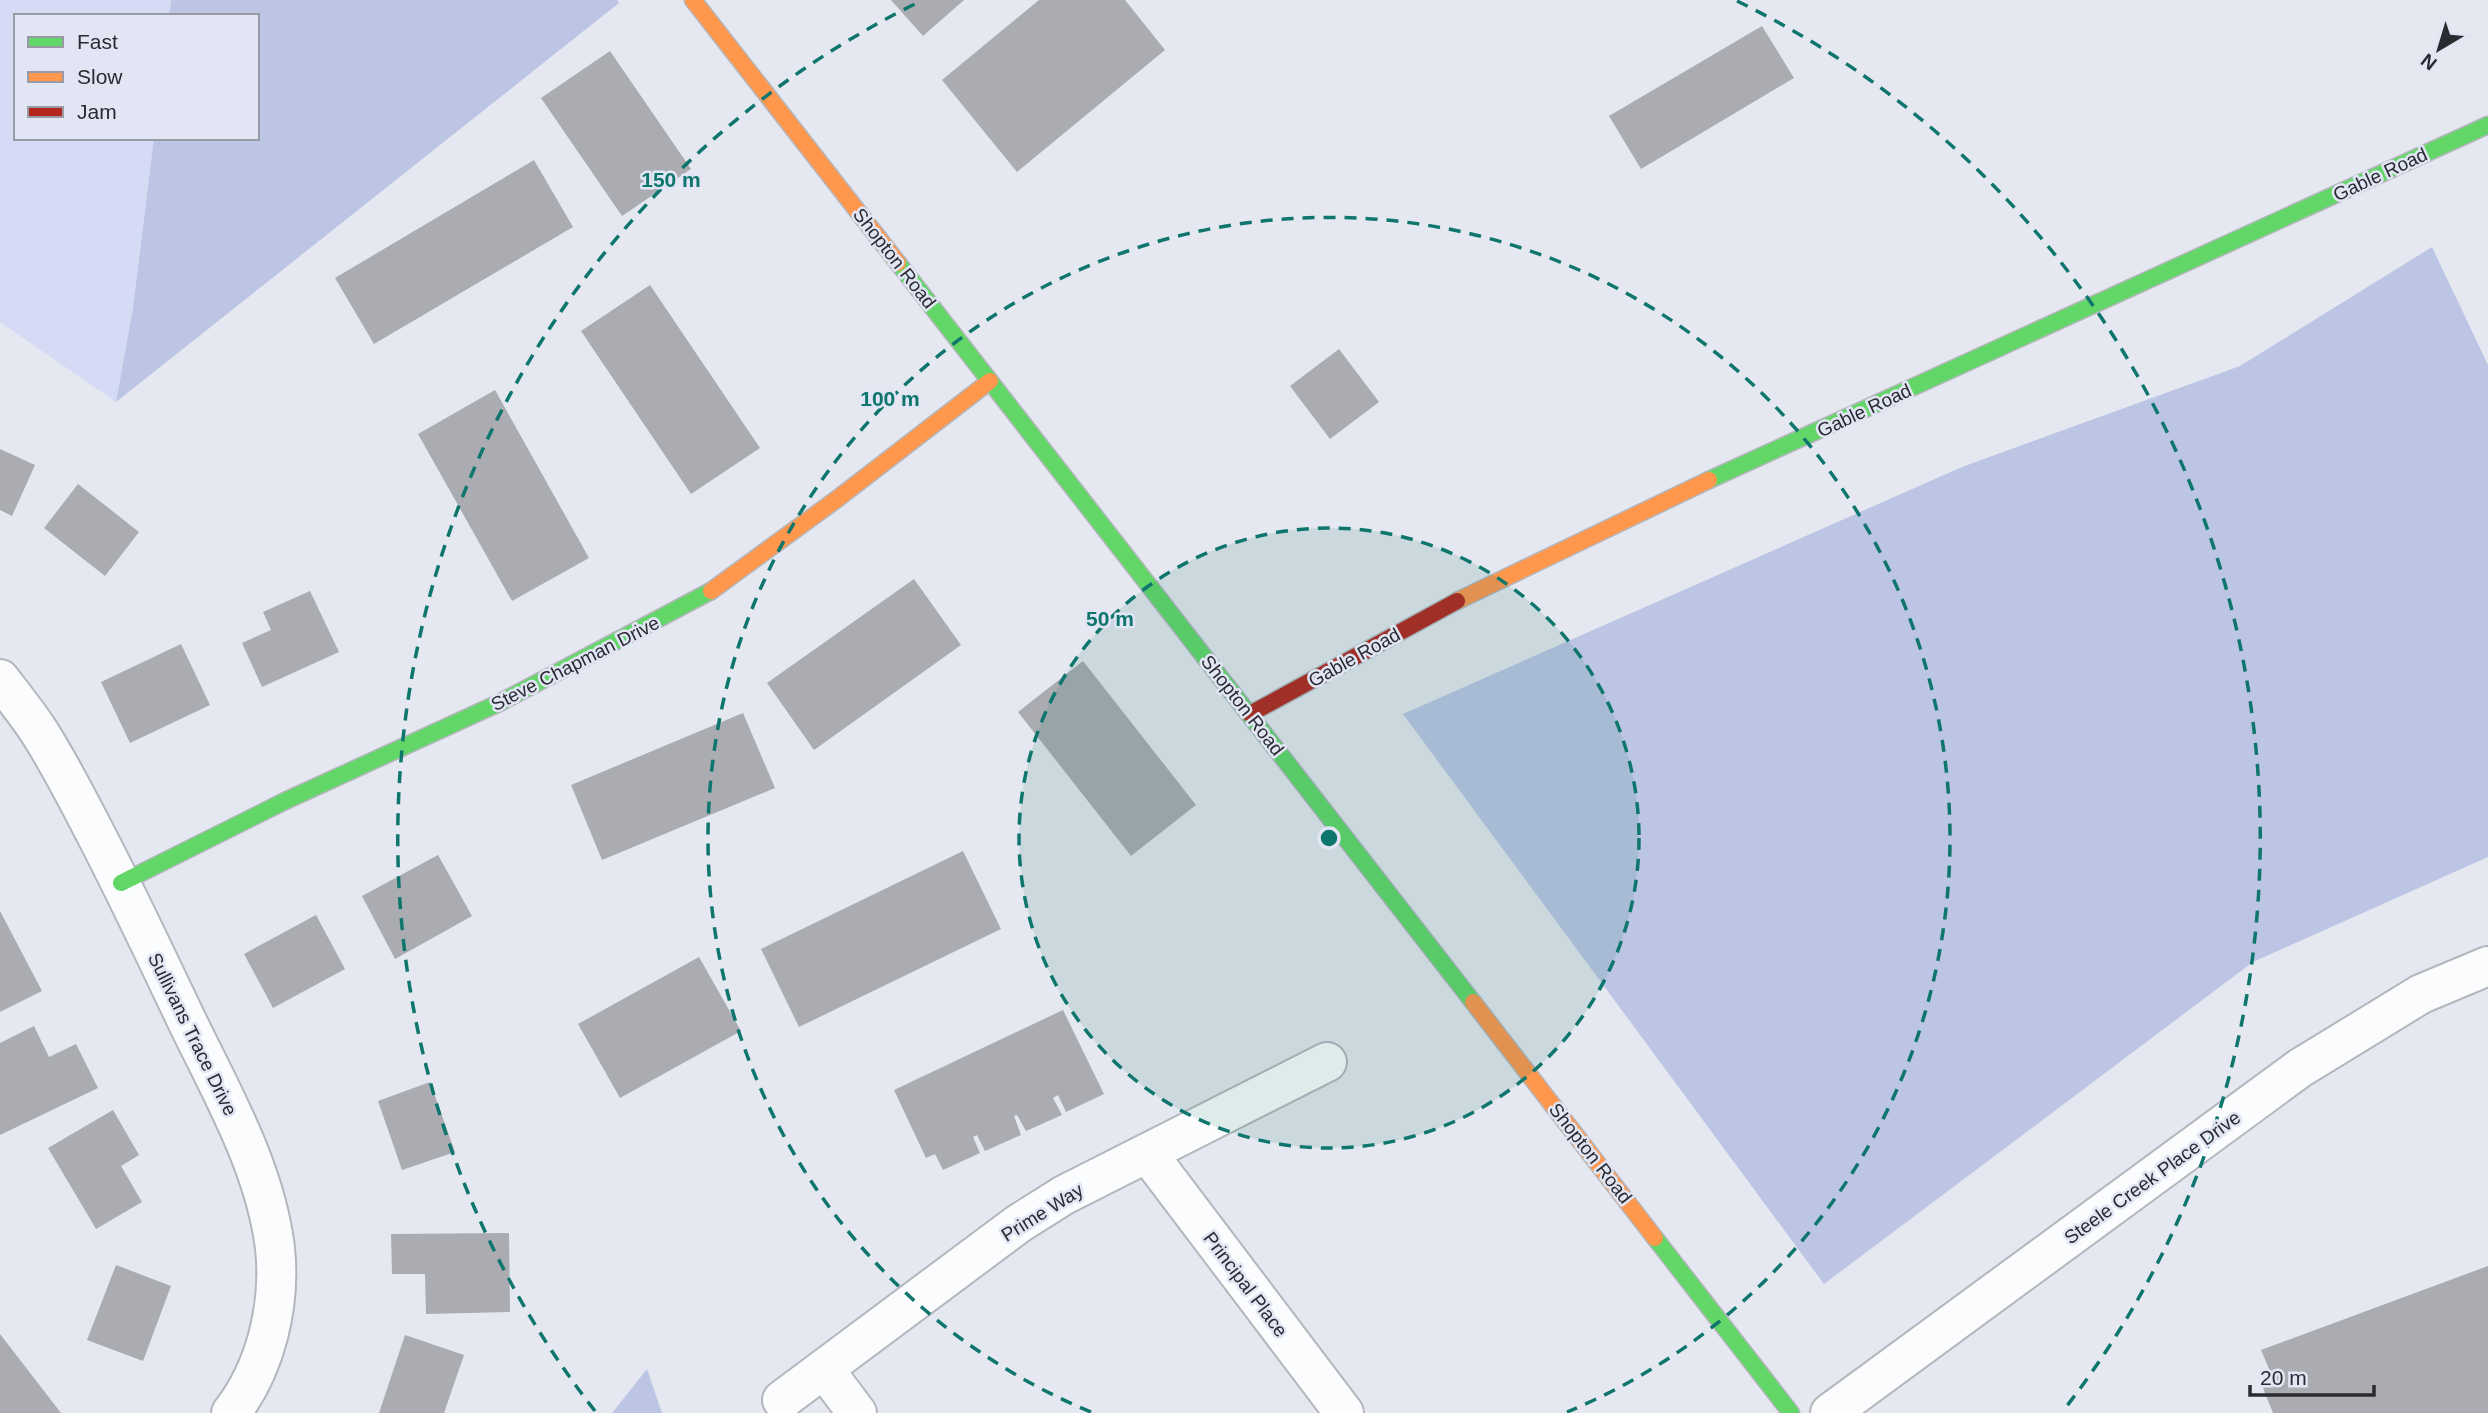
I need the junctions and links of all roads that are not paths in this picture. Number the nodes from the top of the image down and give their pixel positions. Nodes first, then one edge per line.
1 (693, 0) edge
2 (2488, 125) edge
3 (990, 381) junction
4 (0, 679) edge
5 (1250, 714) junction
6 (121, 883) junction
7 (2488, 966) edge
8 (1327, 1062) dead end
9 (1148, 1154) junction
10 (824, 1369) junction
11 (782, 1400) dead end
12 (231, 1413) edge
13 (857, 1413) edge
14 (1344, 1413) edge
15 (1791, 1413) edge
16 (1830, 1413) edge

1 - 3 street, Shopton Road
2 - 5 street, Gable Road
3 - 5 street, Shopton Road
3 - 6 street, Steve Chapman Drive
4 - 6 street, Sullivans Trace Drive
5 - 15 street, Shopton Road
6 - 12 street, Sullivans Trace Drive
7 - 16 street, Steele Creek Place Drive
8 - 9 street, Prime Way
9 - 10 street, Prime Way
9 - 14 street, Principal Place
10 - 11 street, Prime Way
10 - 13 street

